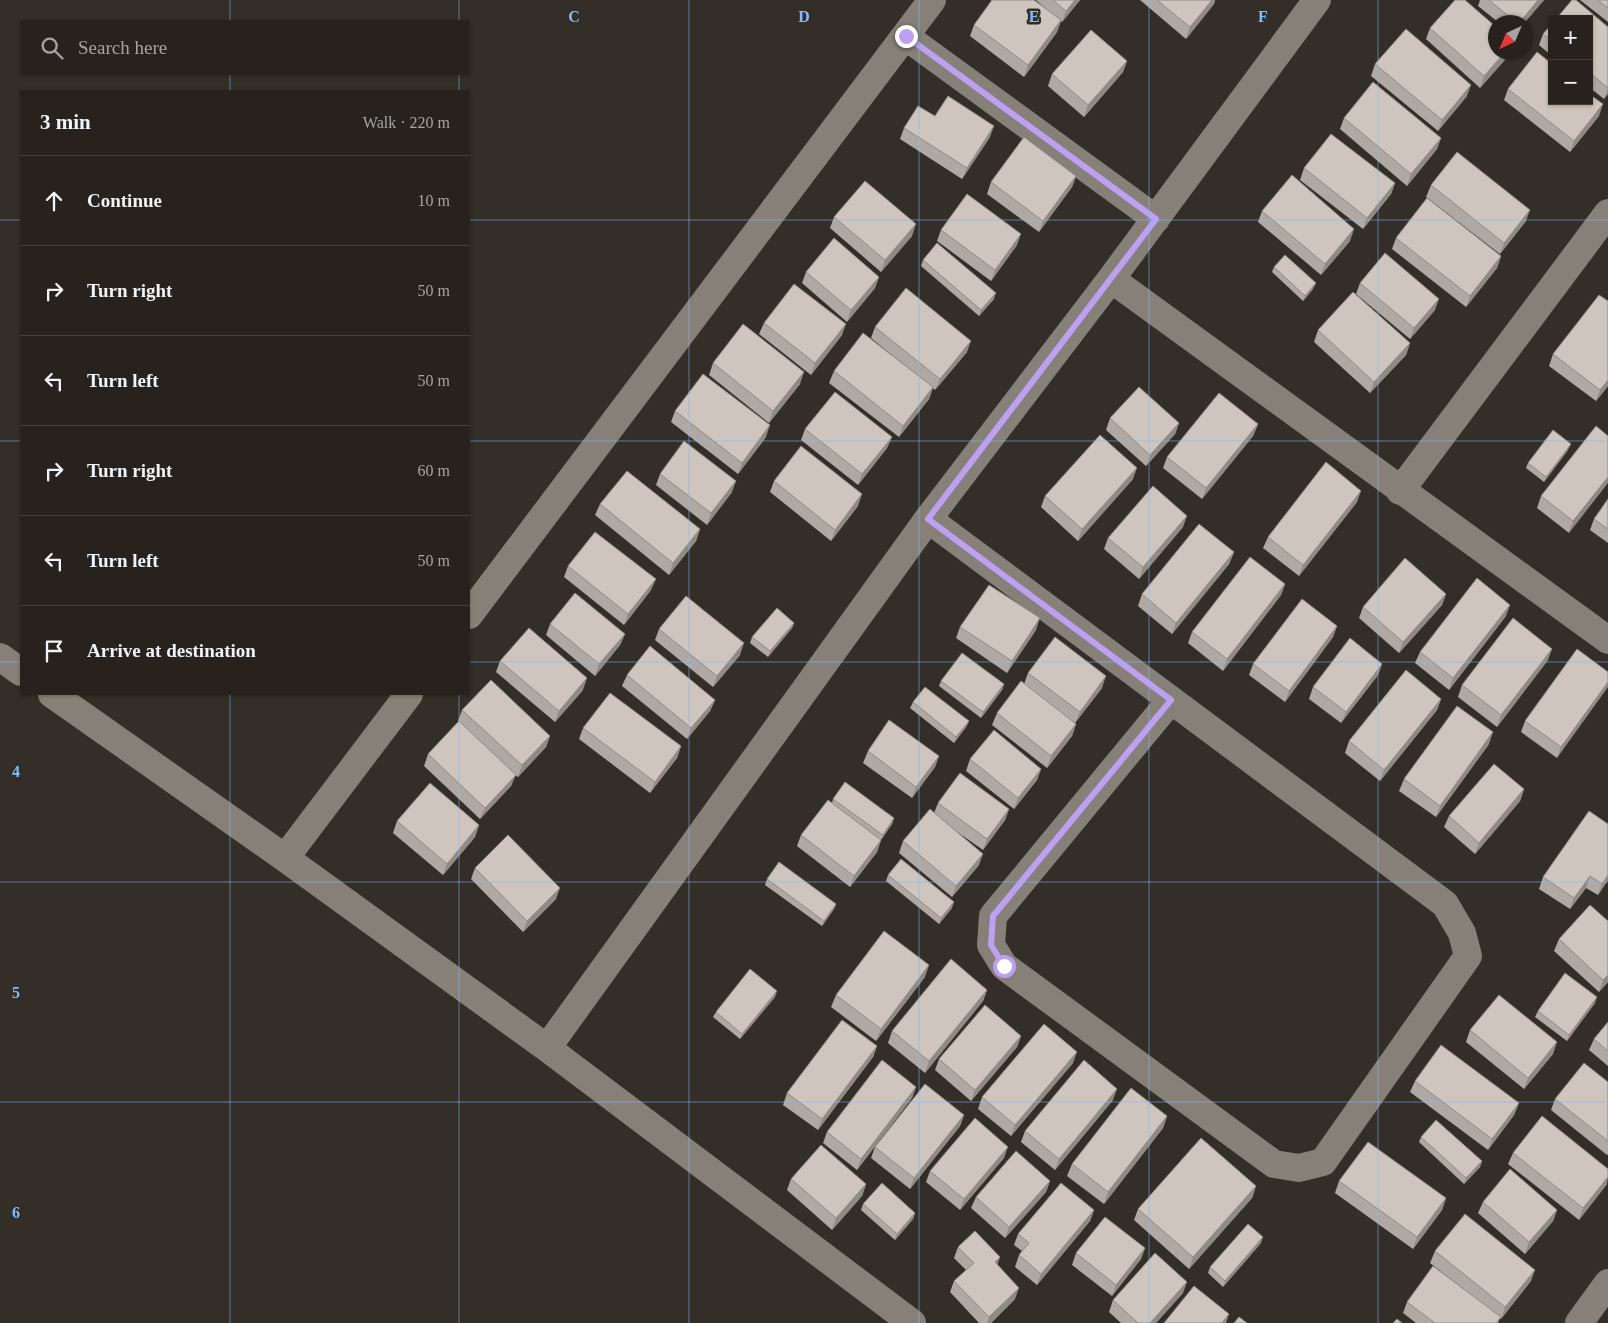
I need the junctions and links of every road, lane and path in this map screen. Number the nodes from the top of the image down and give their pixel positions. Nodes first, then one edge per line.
1 (932, 0) edge
2 (1318, 0) edge
3 (906, 36) junction
4 (1608, 213) edge
5 (1156, 219) junction
6 (1111, 279) junction
7 (1400, 491) junction
8 (928, 519) junction
9 (470, 614) edge
10 (1608, 640) edge
11 (0, 657) edge
12 (20, 671) edge
13 (53, 695) edge
14 (408, 695) edge
15 (1171, 700) junction
16 (285, 858) junction
17 (547, 1048) junction
18 (1608, 1283) edge
19 (912, 1323) edge
20 (1579, 1323) edge

1 - 3 street
2 - 5 street
3 - 5 street
3 - 9 street
4 - 7 street
5 - 6 street
6 - 7 street
6 - 8 street
7 - 10 street
8 - 15 street
8 - 17 street
11 - 12 street
13 - 16 street
14 - 16 street
15 - 15 street
16 - 17 street
17 - 19 street
18 - 20 street

